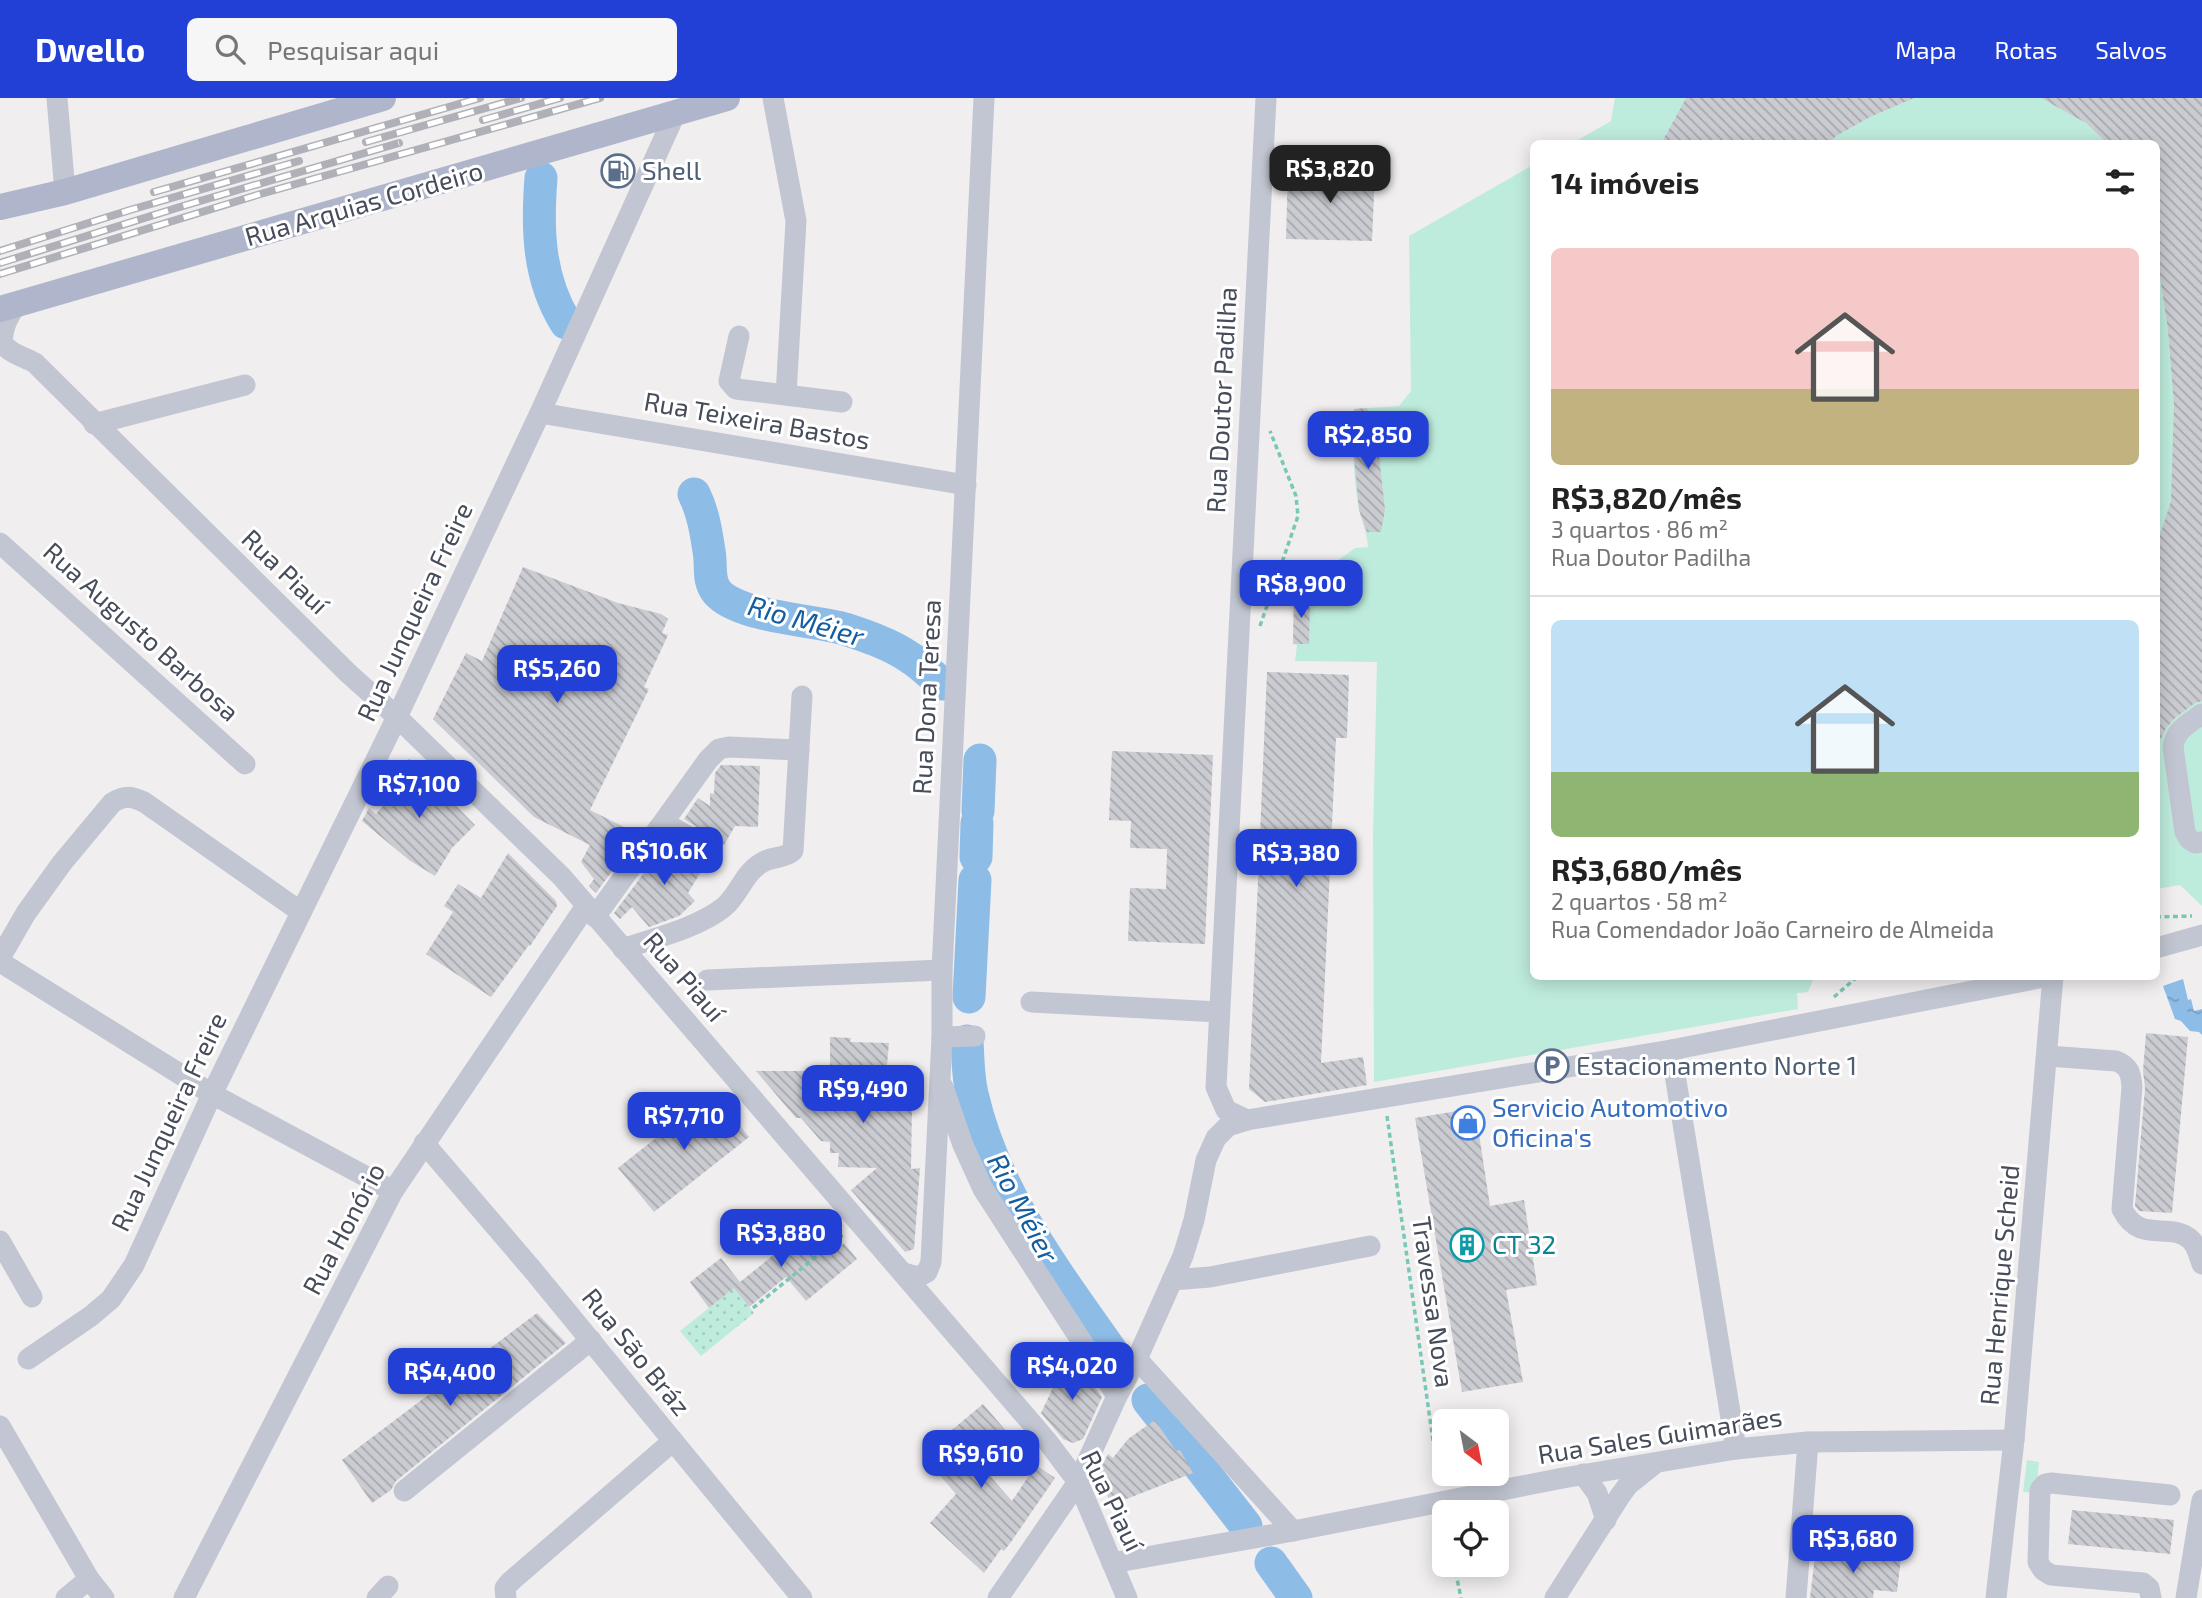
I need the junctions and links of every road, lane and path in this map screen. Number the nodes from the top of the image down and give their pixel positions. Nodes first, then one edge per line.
1 (57, 98) edge
2 (383, 98) edge
3 (727, 98) edge
4 (773, 98) edge
5 (984, 98) edge
6 (1266, 98) edge
7 (675, 114) junction
8 (65, 192) junction
9 (0, 207) edge
10 (9, 306) edge
11 (739, 336) dead end
12 (3, 350) edge
13 (245, 385) dead end
14 (786, 395) junction
15 (842, 402) dead end
16 (540, 413) junction
17 (1266, 422) dead end
18 (94, 424) junction
19 (966, 485) junction
20 (0, 543) edge
21 (1257, 635) dead end
22 (802, 696) dead end
23 (2202, 714) edge
24 (397, 717) junction
25 (799, 750) junction
26 (245, 764) dead end
27 (658, 830) junction
28 (2202, 842) edge
29 (710, 850) dead end
30 (590, 911) junction
31 (301, 912) junction
32 (2160, 918) edge
33 (2201, 925) edge
34 (2160, 945) edge
35 (623, 949) junction
36 (1, 965) edge
37 (942, 970) junction
38 (707, 980) dead end
39 (2030, 980) edge
40 (2051, 980) edge
41 (1031, 1002) dead end
42 (1219, 1012) junction
43 (1671, 1050) junction
44 (2048, 1056) junction
45 (940, 1079) junction
46 (212, 1094) junction
47 (1385, 1097) junction
48 (1247, 1120) junction
49 (424, 1143) junction
50 (393, 1191) junction
51 (859, 1222) junction
52 (0, 1241) edge
53 (1370, 1246) dead end
54 (2202, 1264) edge
55 (903, 1273) junction
56 (1172, 1280) junction
57 (32, 1297) dead end
58 (753, 1308) dead end
59 (591, 1340) junction
60 (28, 1359) dead end
61 (1137, 1359) junction
62 (1117, 1396) junction
63 (0, 1426) edge
64 (2014, 1440) junction
65 (673, 1441) junction
66 (1808, 1442) junction
67 (1736, 1449) junction
68 (1655, 1463) junction
69 (1583, 1474) junction
70 (1078, 1482) junction
71 (404, 1490) dead end
72 (2170, 1494) dead end
73 (1442, 1500) edge
74 (1452, 1500) edge
75 (2202, 1500) edge
76 (1432, 1504) edge
77 (1606, 1520) junction
78 (1293, 1531) junction
79 (1112, 1563) junction
80 (1457, 1577) edge
81 (89, 1579) junction
82 (66, 1598) edge
83 (104, 1598) edge
84 (184, 1598) edge
85 (506, 1598) edge
86 (802, 1598) edge
87 (998, 1598) edge
88 (1127, 1598) edge
89 (1461, 1598) edge
90 (1555, 1598) edge
91 (1796, 1598) edge
92 (1996, 1598) edge
93 (2151, 1598) edge
94 (2186, 1598) edge

1 - 8 street
2 - 8 main road
3 - 7 main road, Rua Arquias Cordeiro
4 - 14 street
5 - 19 street, Rua Dona Teresa
6 - 42 street, Rua Doutor Padilha
7 - 10 main road, Rua Arquias Cordeiro
7 - 16 street, Rua Junqueira Freire
8 - 9 main road
10 - 12 street, Rua Piauí
11 - 14 street
12 - 18 street, Rua Piauí
13 - 18 street
14 - 15 street
16 - 19 street, Rua Teixeira Bastos
16 - 24 street, Rua Junqueira Freire
17 - 21 path
18 - 24 street, Rua Piauí
19 - 37 street, Rua Dona Teresa
20 - 26 street, Rua Augusto Barbosa
22 - 25 street
23 - 28 street
24 - 30 street, Rua Piauí
24 - 31 street, Rua Junqueira Freire
25 - 27 street, Rua Honório
25 - 35 street
27 - 29 street
27 - 30 street, Rua Honório
30 - 35 street, Rua Piauí
30 - 49 street, Rua Honório
31 - 36 street
31 - 46 street, Rua Junqueira Freire
32 - 33 path
33 - 34 street
35 - 51 street, Rua Piauí
36 - 46 street
37 - 38 street
37 - 45 street, Rua Dona Teresa
39 - 43 street
40 - 44 street, Rua Henrique Scheid
41 - 42 street
42 - 48 street, Rua Doutor Padilha
43 - 47 street
43 - 67 street
44 - 54 street
44 - 64 street, Rua Henrique Scheid
45 - 55 street, Rua Dona Teresa
45 - 62 street
46 - 50 street
46 - 60 street, Rua Junqueira Freire
47 - 48 street
47 - 73 path, Travessa Nova
48 - 56 street
49 - 50 street, Rua Honório
49 - 59 street, Rua São Bráz
50 - 84 street, Rua Honório
51 - 55 street, Rua Piauí
51 - 58 path
52 - 57 street
53 - 56 street
55 - 70 street, Rua Piauí
56 - 61 street
59 - 65 street, Rua São Bráz
59 - 71 street
61 - 62 street
61 - 78 street
62 - 70 street
63 - 81 street
64 - 66 street, Rua Sales Guimarães
64 - 92 street, Rua Henrique Scheid
65 - 85 street
65 - 86 street, Rua São Bráz
66 - 67 street, Rua Sales Guimarães
66 - 91 street
67 - 68 street, Rua Sales Guimarães
68 - 69 street, Rua Sales Guimarães
68 - 77 street
69 - 74 street, Rua Sales Guimarães
69 - 77 street
70 - 79 street, Rua Piauí
70 - 87 street
72 - 93 street
75 - 94 street
76 - 78 street, Rua Sales Guimarães
77 - 90 street
78 - 79 street, Rua Sales Guimarães
79 - 88 street, Rua Piauí
80 - 89 path
81 - 82 street
81 - 83 street

